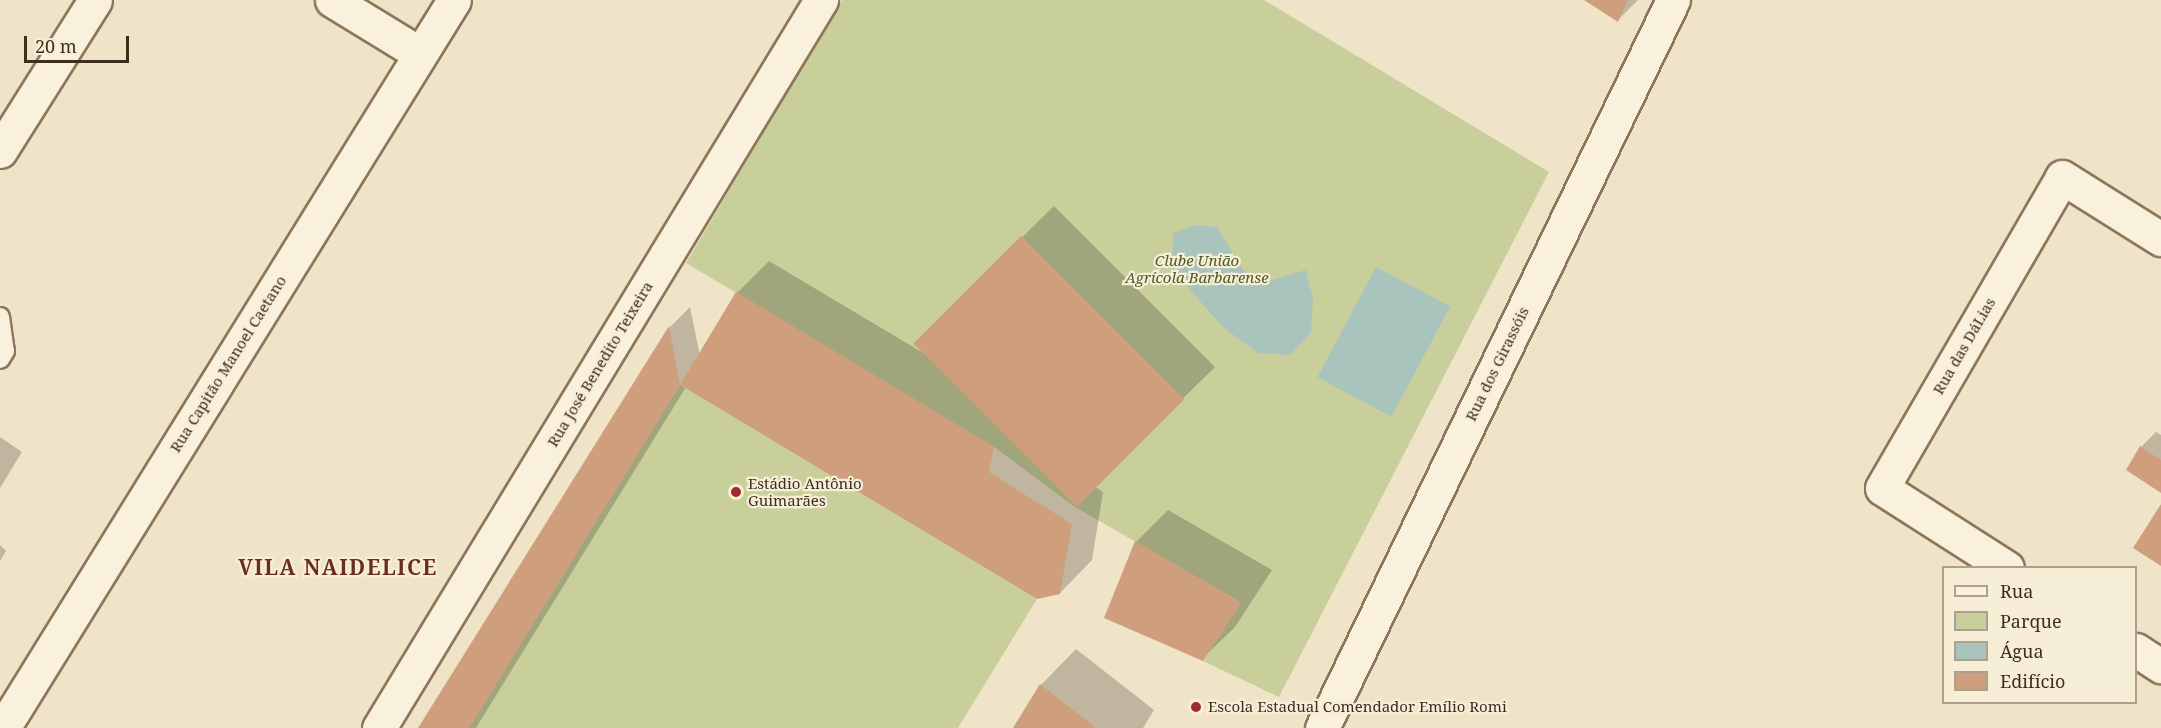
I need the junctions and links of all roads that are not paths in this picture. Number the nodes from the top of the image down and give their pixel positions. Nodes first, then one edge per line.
1 (95, 0) edge
2 (332, 0) edge
3 (454, 0) edge
4 (821, 0) edge
5 (1673, 0) edge
6 (420, 54) junction
7 (0, 152) edge
8 (2161, 239) edge
9 (0, 317) edge
10 (0, 359) edge
11 (2005, 566) edge
12 (2137, 651) edge
13 (2161, 666) edge
14 (3, 728) edge
15 (379, 728) edge
16 (1322, 728) edge

1 - 7 street
2 - 6 street
3 - 6 street, Rua Capitão Manoel Caetano
4 - 15 street, Rua José Benedito Teixeira
5 - 16 street, Rua dos Girassóis
6 - 14 street, Rua Capitão Manoel Caetano
8 - 11 street, Rua das DáLias
9 - 10 lane
12 - 13 street

